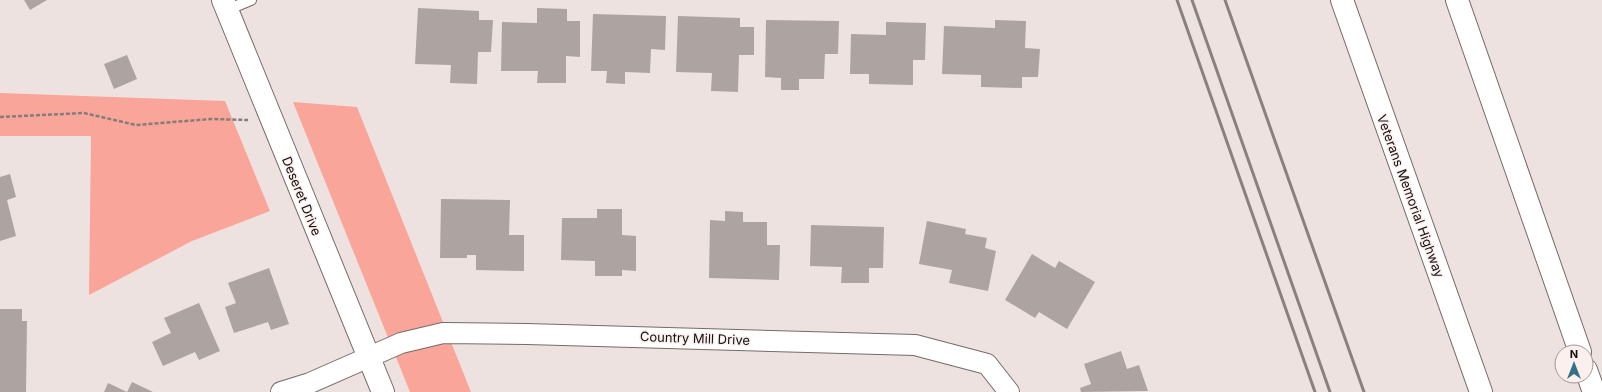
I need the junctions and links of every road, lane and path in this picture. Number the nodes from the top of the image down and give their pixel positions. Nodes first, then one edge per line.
1 (251, 0) edge
2 (1342, 0) edge
3 (1457, 0) edge
4 (225, 5) edge
5 (270, 117) junction
6 (0, 118) edge
7 (1577, 344) edge
8 (369, 358) junction
9 (281, 392) edge
10 (383, 392) edge
11 (1009, 392) edge
12 (1481, 392) edge

1 - 4 lane
2 - 12 main road, Veterans Memorial Highway
3 - 7 main road
4 - 5 main road, Deseret Drive
5 - 6 path
5 - 8 main road, Deseret Drive
8 - 9 street, Country Mill Drive
8 - 10 main road, Deseret Drive
8 - 11 street, Country Mill Drive

